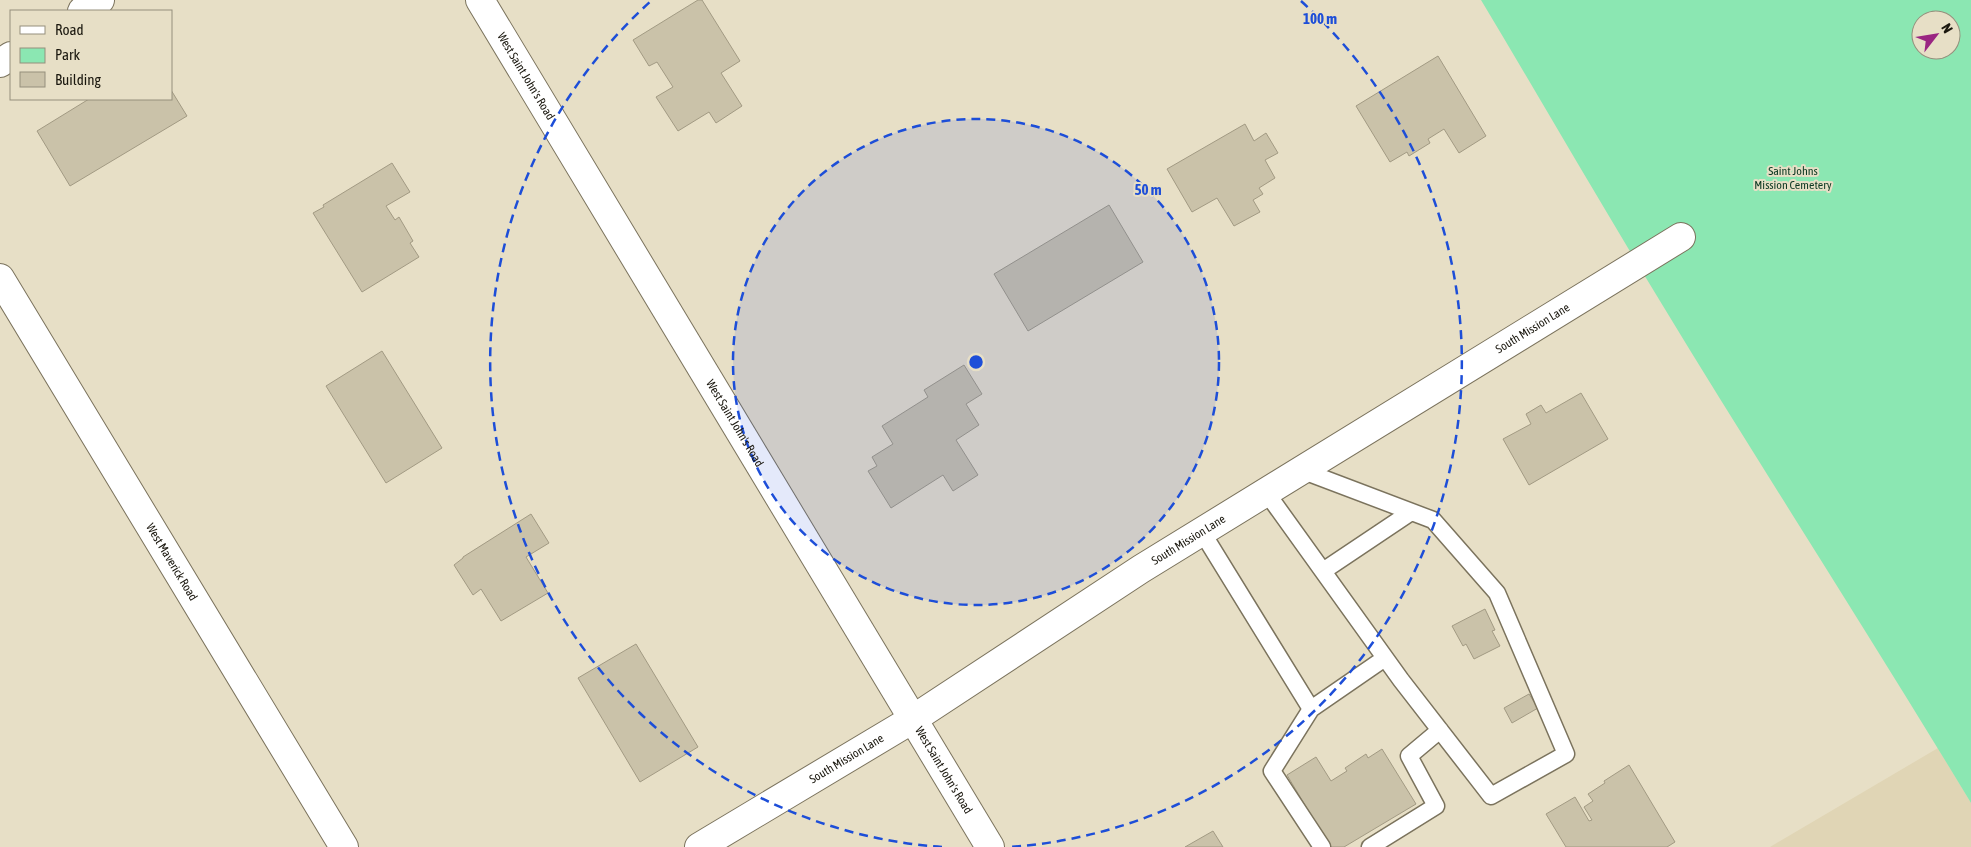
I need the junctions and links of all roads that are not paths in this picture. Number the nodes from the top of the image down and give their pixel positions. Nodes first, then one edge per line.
1 (100, 0) edge
2 (480, 0) edge
3 (84, 10) edge
4 (1681, 237) dead end
5 (0, 278) edge
6 (1302, 470) junction
7 (1266, 492) junction
8 (1410, 512) junction
9 (1202, 532) junction
10 (1323, 571) junction
11 (1385, 658) junction
12 (1311, 709) junction
13 (913, 719) junction
14 (1440, 730) junction
15 (344, 847) edge
16 (699, 847) edge
17 (990, 847) edge
18 (1322, 847) edge
19 (1370, 847) edge

1 - 3 street
2 - 13 street, West Saint John's Road
4 - 6 street, South Mission Lane
5 - 15 street, West Maverick Road
6 - 7 street, South Mission Lane
6 - 8 lane
7 - 9 street, South Mission Lane
7 - 10 lane
8 - 10 lane
8 - 14 lane
9 - 12 lane
9 - 13 street, South Mission Lane
10 - 11 lane
11 - 12 lane
11 - 14 lane
12 - 18 lane
13 - 16 street, South Mission Lane
13 - 17 street, West Saint John's Road
14 - 19 lane

